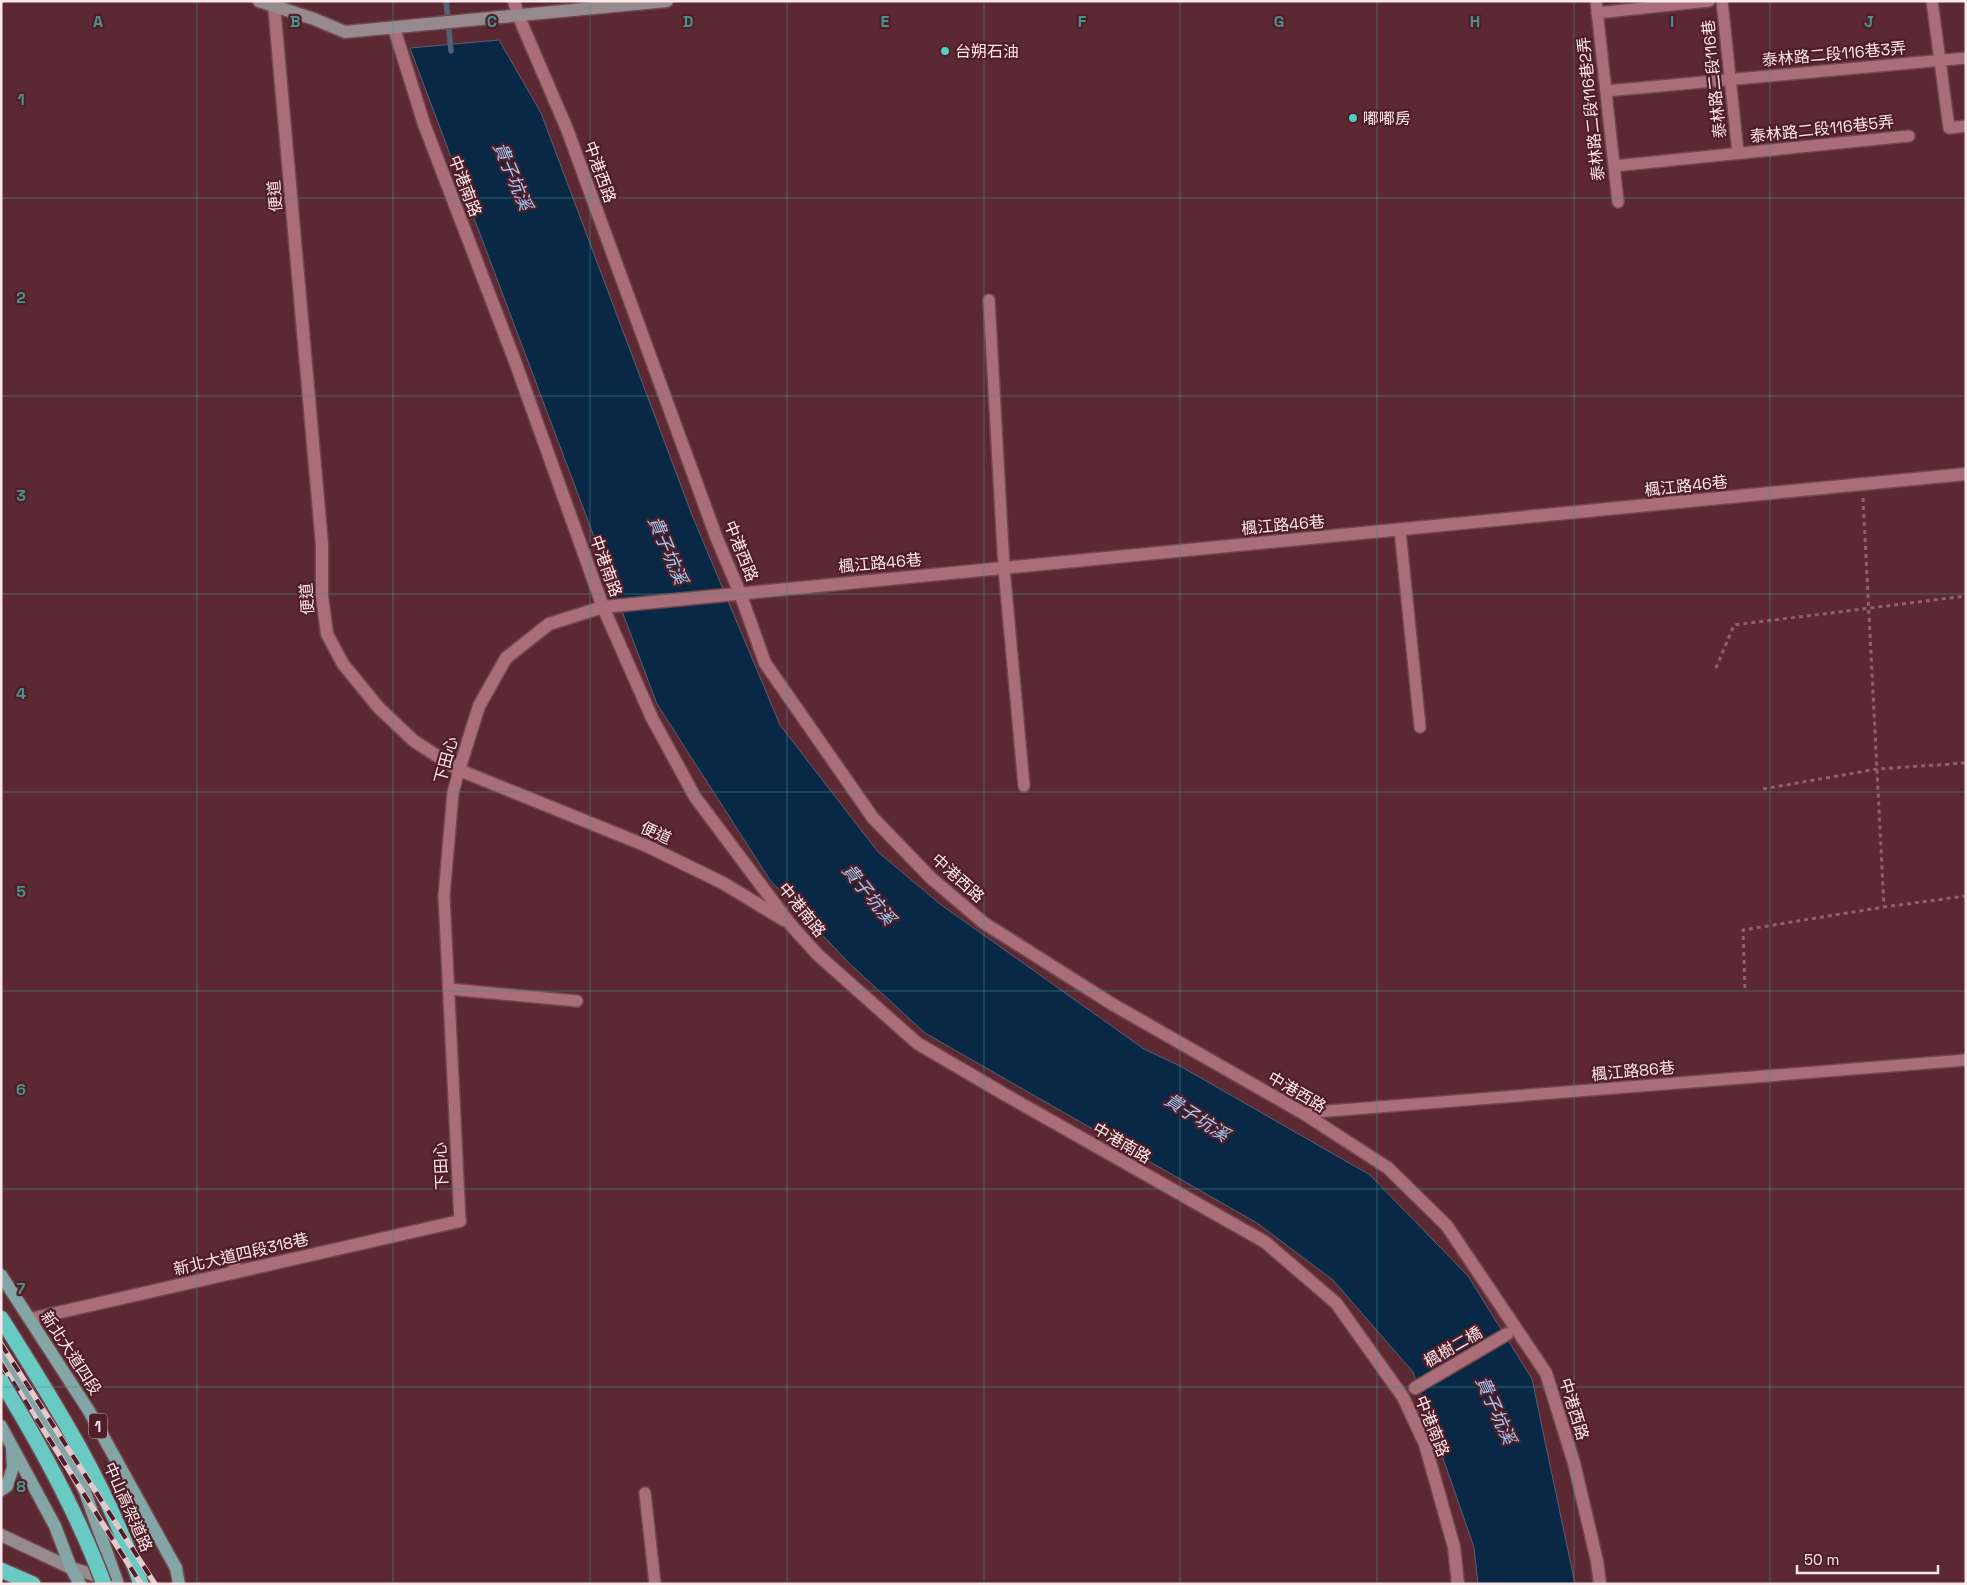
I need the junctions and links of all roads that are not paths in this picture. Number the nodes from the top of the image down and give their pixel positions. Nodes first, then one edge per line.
1 (259, 1) edge
2 (514, 1) edge
3 (667, 1) edge
4 (1709, 1) edge
5 (1722, 1) edge
6 (1932, 1) edge
7 (274, 5) junction
8 (1596, 7) edge
9 (518, 15) junction
10 (400, 27) junction
11 (1966, 58) edge
12 (1940, 61) junction
13 (1730, 80) junction
14 (1606, 91) junction
15 (1966, 126) edge
16 (1909, 136) dead end
17 (1738, 153) junction
18 (1614, 166) junction
19 (1618, 202) dead end
20 (989, 300) dead end
21 (1966, 474) edge
22 (1400, 530) junction
23 (1004, 568) junction
24 (734, 594) junction
25 (609, 606) junction
26 (1420, 728) dead end
27 (459, 770) junction
28 (1024, 786) dead end
29 (790, 924) junction
30 (449, 989) junction
31 (577, 1001) dead end
32 (1966, 1060) edge
33 (1303, 1113) junction
34 (460, 1221) joint
35 (234, 1258) dead end
36 (235, 1272) junction
37 (1, 1276) edge
38 (1, 1318) edge
39 (30, 1319) junction
40 (1513, 1332) junction
41 (1, 1352) edge
42 (1, 1381) edge
43 (1415, 1388) joint
44 (1403, 1397) junction
45 (1, 1426) edge
46 (12, 1446) junction
47 (1, 1490) edge
48 (645, 1493) dead end
49 (1, 1535) edge
50 (71, 1568) junction
51 (1, 1570) edge
52 (32, 1584) edge
53 (80, 1584) edge
54 (116, 1584) edge
55 (141, 1584) edge
56 (180, 1584) edge
57 (655, 1584) edge
58 (1458, 1584) edge
59 (1600, 1584) edge

1 - 7 main road
2 - 9 street, 中港西路
3 - 9 main road
4 - 8 lane, 泰林路二段116巷2弄
5 - 13 lane, 泰林路二段116巷
6 - 12 lane
7 - 10 main road
7 - 27 street, 便道
8 - 14 lane, 泰林路二段116巷2弄
9 - 10 main road
9 - 24 street, 中港西路
10 - 25 street, 中港南路
11 - 12 lane, 泰林路二段116巷3弄
12 - 13 lane, 泰林路二段116巷3弄
12 - 15 lane
13 - 14 lane, 泰林路二段116巷3弄
13 - 17 lane, 泰林路二段116巷
14 - 18 lane, 泰林路二段116巷2弄
16 - 17 lane, 泰林路二段116巷5弄
17 - 18 lane, 泰林路二段116巷5弄
18 - 19 lane, 泰林路二段116巷2弄
20 - 23 lane
21 - 22 street, 楓江路46巷
22 - 23 street, 楓江路46巷
22 - 26 lane
23 - 24 street, 楓江路46巷
23 - 28 lane
24 - 25 street, 楓江路46巷
24 - 33 street, 中港西路
25 - 27 street, 下田心
25 - 29 street, 中港南路
27 - 29 street, 便道
27 - 30 lane, 下田心
29 - 44 street, 中港南路
30 - 31 lane
30 - 34 lane, 下田心
32 - 33 lane, 楓江路86巷
33 - 40 street, 中港西路
34 - 36 street, 新北大道四段318巷
35 - 36 street
36 - 39 street, 新北大道四段318巷
37 - 39 main road, 新北大道四段 / 1
38 - 55 highway, 中山高架道路 / 1
39 - 56 main road, 新北大道四段 / 1
40 - 43 street, 楓樹二橋
40 - 59 street, 中港西路
41 - 54 main road
42 - 54 highway, bridge
43 - 44 lane
44 - 58 street, 中港南路
45 - 46 main road
46 - 47 main road
46 - 50 main road
48 - 57 lane
49 - 50 main road
50 - 53 main road
50 - 54 main road
51 - 52 highway

